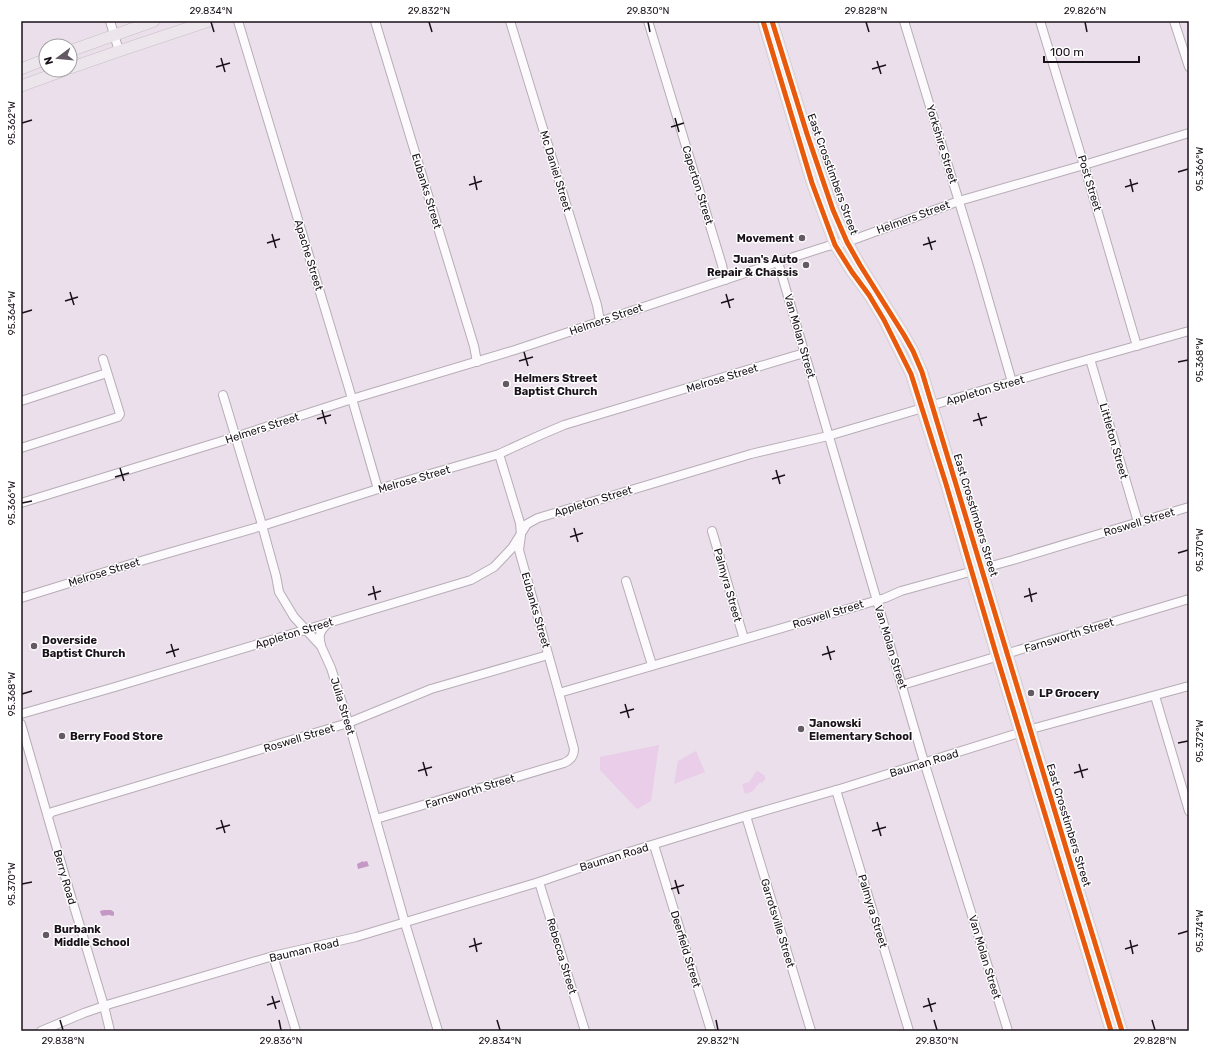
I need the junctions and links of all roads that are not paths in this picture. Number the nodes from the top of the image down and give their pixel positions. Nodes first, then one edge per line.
1 (110, 21) edge
2 (154, 21) edge
3 (209, 21) edge
4 (238, 21) edge
5 (375, 21) edge
6 (510, 21) edge
7 (648, 21) edge
8 (763, 21) edge
9 (772, 21) edge
10 (904, 21) edge
11 (1040, 21) edge
12 (1174, 21) edge
13 (114, 34) junction
14 (78, 48) edge
15 (119, 51) junction
16 (778, 55) junction
17 (38, 62) edge
18 (78, 65) edge
19 (1189, 67) edge
20 (21, 69) edge
21 (41, 79) edge
22 (21, 86) edge
23 (1189, 133) edge
24 (803, 136) junction
25 (1084, 165) junction
26 (959, 201) junction
27 (847, 242) junction
28 (835, 244) junction
29 (778, 262) junction
30 (725, 280) junction
31 (888, 317) junction
32 (600, 321) junction
33 (1189, 331) edge
34 (1137, 346) junction
35 (805, 354) junction
36 (103, 359) dead end
37 (1090, 359) junction
38 (476, 362) junction
39 (107, 373) junction
40 (1012, 382) junction
41 (223, 395) dead end
42 (352, 399) junction
43 (21, 401) edge
44 (928, 407) junction
45 (828, 436) junction
46 (235, 437) junction
47 (21, 448) edge
48 (498, 454) junction
49 (378, 489) junction
50 (21, 503) edge
51 (1189, 507) edge
52 (1138, 522) junction
53 (523, 524) junction
54 (262, 526) junction
55 (712, 531) dead end
56 (515, 549) junction
57 (976, 569) junction
58 (626, 581) dead end
59 (21, 598) edge
60 (1189, 599) edge
61 (877, 600) junction
62 (328, 623) junction
63 (305, 630) junction
64 (744, 639) junction
65 (321, 646) junction
66 (548, 654) junction
67 (1002, 655) junction
68 (652, 665) junction
69 (902, 685) junction
70 (1189, 686) edge
71 (559, 693) junction
72 (1155, 696) junction
73 (21, 714) edge
74 (348, 723) junction
75 (21, 724) edge
76 (1025, 731) junction
77 (564, 763) joint
78 (925, 763) junction
79 (836, 790) junction
80 (1189, 811) edge
81 (48, 816) junction
82 (746, 816) junction
83 (376, 819) junction
84 (654, 845) junction
85 (539, 882) junction
86 (405, 923) junction
87 (273, 956) junction
88 (1098, 971) junction
89 (104, 1006) junction
90 (41, 1031) edge
91 (110, 1031) edge
92 (296, 1031) edge
93 (438, 1031) edge
94 (585, 1031) edge
95 (711, 1031) edge
96 (810, 1031) edge
97 (909, 1031) edge
98 (1008, 1031) edge
99 (1111, 1031) edge
100 (1122, 1031) edge

1 - 13 street
2 - 13 main road
3 - 15 main road
4 - 42 street, Apache Street
5 - 38 street, Eubanks Street
6 - 32 street, Mc Daniel Street
7 - 30 street, Caperton Street
8 - 16 main road, East Crosstimbers Street
9 - 16 main road, East Crosstimbers Street
10 - 26 street, Yorkshire Street
11 - 25 street, Post Street
12 - 19 street
13 - 14 main road
13 - 15 street
15 - 18 main road
16 - 24 main road, East Crosstimbers Street
17 - 20 main road
21 - 22 main road
23 - 25 street, Helmers Street
24 - 27 main road, East Crosstimbers Street
24 - 28 main road, East Crosstimbers Street
25 - 26 street, Helmers Street
25 - 34 street, Post Street
26 - 27 street, Helmers Street
26 - 40 street, Yorkshire Street
27 - 28 street, Helmers Street
27 - 31 main road, East Crosstimbers Street
28 - 29 street, Helmers Street
28 - 31 main road, East Crosstimbers Street
29 - 30 street, Helmers Street
29 - 35 street, Van Molan Street
30 - 32 street, Helmers Street
31 - 44 main road, East Crosstimbers Street
32 - 38 street, Helmers Street
33 - 34 street, Appleton Street
34 - 37 street, Appleton Street
35 - 45 street, Van Molan Street
35 - 48 street, Melrose Street
36 - 39 street
37 - 40 street, Appleton Street
37 - 52 street, Littleton Street
38 - 42 street, Helmers Street
39 - 43 street
39 - 47 street
40 - 44 street, Appleton Street
41 - 46 street, Julia Street
42 - 46 street, Helmers Street
42 - 49 street, Apache Street
44 - 45 street, Appleton Street
44 - 57 main road, East Crosstimbers Street
45 - 53 street, Appleton Street
45 - 61 street, Van Molan Street
46 - 50 street, Helmers Street
46 - 54 street, Julia Street
48 - 49 street, Melrose Street
48 - 53 street
49 - 54 street, Melrose Street
51 - 52 street, Roswell Street
52 - 57 street, Roswell Street
53 - 56 street, Appleton Street
54 - 59 street, Melrose Street
54 - 63 street, Julia Street
55 - 64 street, Palmyra Street
56 - 62 street, Appleton Street
56 - 66 street, Eubanks Street
57 - 61 street, Roswell Street
57 - 67 main road, East Crosstimbers Street
58 - 68 street
60 - 67 street, Farnsworth Street
61 - 64 street, Roswell Street
61 - 69 street, Van Molan Street
62 - 63 street, Appleton Street
62 - 65 street
63 - 65 street, Julia Street
63 - 73 street, Appleton Street
64 - 68 street, Roswell Street
65 - 74 street, Julia Street
66 - 71 street, Eubanks Street
66 - 74 street, Roswell Street
67 - 69 street, Farnsworth Street
67 - 76 main road, East Crosstimbers Street
68 - 71 street, Roswell Street
69 - 78 street, Van Molan Street
70 - 72 street, Bauman Road
71 - 77 street, Eubanks Street
72 - 76 street, Bauman Road
72 - 80 street
74 - 81 street, Roswell Street
74 - 83 street, Julia Street
75 - 81 street, Berry Road
76 - 78 street, Bauman Road
76 - 88 main road, East Crosstimbers Street
77 - 83 street, Farnsworth Street
78 - 79 street, Bauman Road
78 - 98 street, Van Molan Street
79 - 82 street, Bauman Road
79 - 97 street, Palmyra Street
81 - 89 street, Berry Road
82 - 84 street, Bauman Road
82 - 96 street, Garrotsville Street
83 - 86 street, Julia Street
84 - 85 street, Bauman Road
84 - 95 street, Deerfield Street
85 - 86 street, Bauman Road
85 - 94 street, Rebecca Street
86 - 87 street, Bauman Road
86 - 93 street, Julia Street
87 - 89 street, Bauman Road
87 - 92 street
88 - 99 main road, East Crosstimbers Street
88 - 100 main road, East Crosstimbers Street
89 - 90 street, Bauman Road
89 - 91 street, Berry Road

